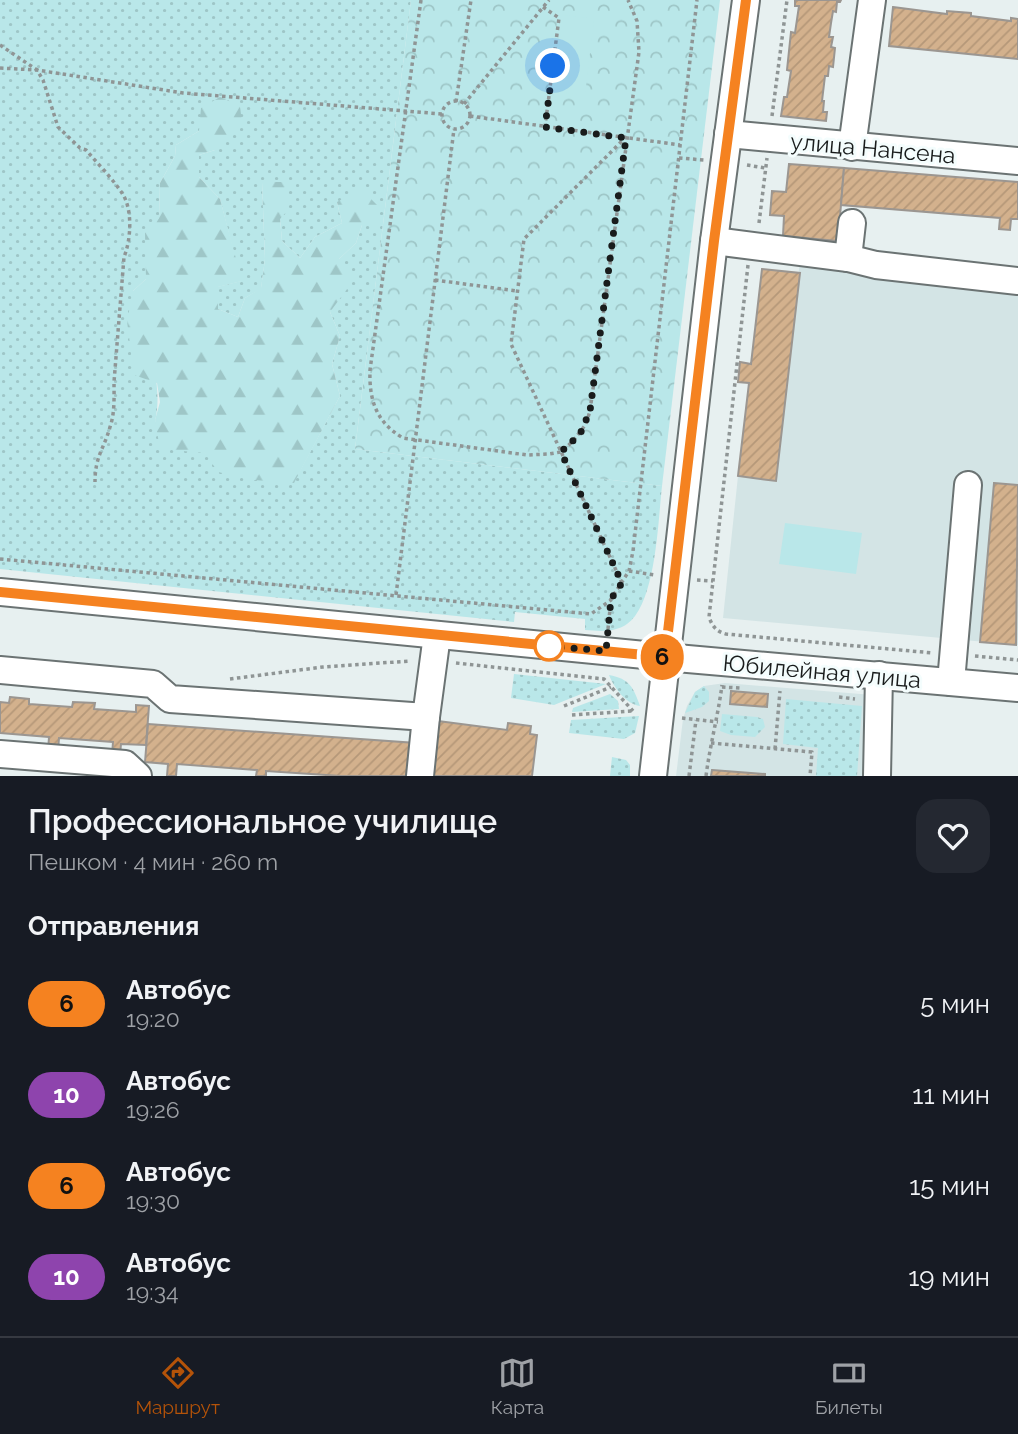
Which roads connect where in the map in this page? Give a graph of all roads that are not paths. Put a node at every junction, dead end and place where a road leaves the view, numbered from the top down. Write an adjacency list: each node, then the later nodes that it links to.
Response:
1 (746, 0): 3 (street)
2 (872, 0): 4 (street)
3 (728, 134): 4 (street, улица Нансена); 7 (street)
4 (852, 147): 5 (street, улица Нансена)
5 (1018, 161)
6 (852, 223): 8 (street)
7 (714, 241): 8 (street); 13 (street)
8 (848, 258): 9 (street)
9 (1018, 281)
10 (968, 485): 16 (street)
11 (0, 592): 12 (street, Юбилейная улица)
12 (435, 648): 13 (street, Юбилейная улица); 18 (street)
13 (665, 657): 15 (street, Юбилейная улица); 22 (street)
14 (0, 670): 18 (street)
15 (879, 675): 16 (street, Юбилейная улица); 23 (street)
16 (950, 682): 17 (street, Юбилейная улица)
17 (1018, 688)
18 (426, 717): 21 (street)
19 (0, 754): 20 (street)
20 (138, 776)
21 (420, 776)
22 (653, 776)
23 (877, 776)

